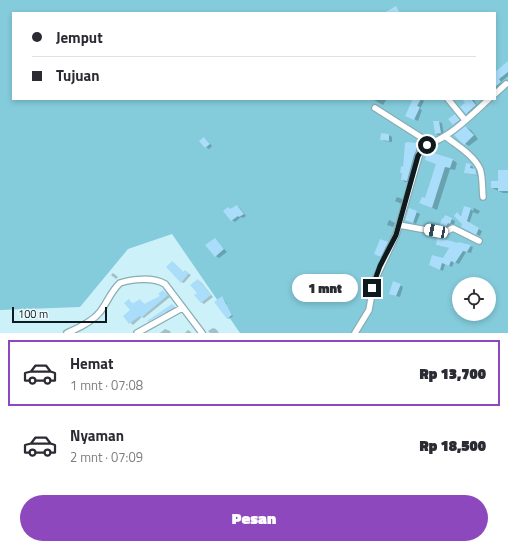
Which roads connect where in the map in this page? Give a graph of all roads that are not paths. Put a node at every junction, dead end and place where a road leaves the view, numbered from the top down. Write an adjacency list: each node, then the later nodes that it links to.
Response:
1 (506, 84): 2 (street)
2 (496, 93)
3 (449, 100): 6 (street)
4 (488, 100): 6 (street)
5 (375, 108): 8 (street)
6 (465, 120): 7 (street)
7 (445, 136): 8 (street); 9 (street)
8 (430, 143): 10 (street)
9 (483, 197)
10 (399, 225): 11 (street); 16 (street)
11 (479, 241)
12 (182, 308): 13 (street); 14 (street); 15 (street)
13 (68, 333)
14 (137, 333)
15 (202, 333)
16 (355, 333)

